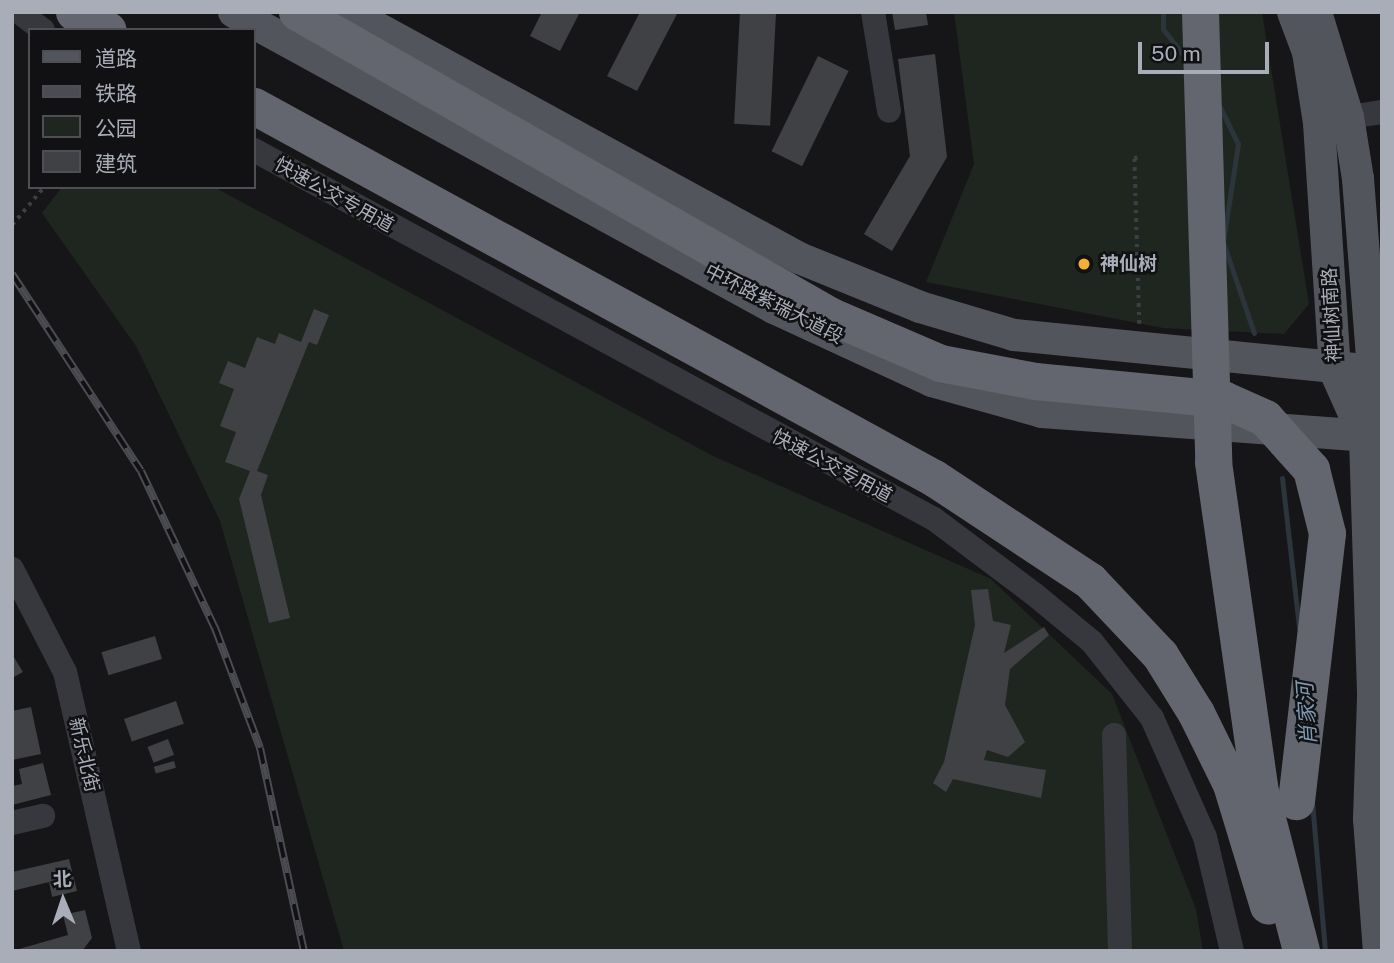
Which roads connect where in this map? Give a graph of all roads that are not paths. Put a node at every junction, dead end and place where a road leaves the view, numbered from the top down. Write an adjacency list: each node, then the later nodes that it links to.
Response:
1 (19, 12): 10 (street)
2 (74, 12): 11 (highway)
3 (234, 12): 19 (main road, 中环路紫瑞大道段)
4 (297, 12): 31 (highway, bridge)
5 (348, 12): 17 (main road)
6 (1200, 12): 23 (highway, bridge)
7 (1293, 12): 15 (main road, 神仙树南路)
8 (1316, 12): 15 (main road)
9 (871, 14): 13 (street)
10 (40, 28)
11 (104, 28)
12 (256, 107): 26 (highway, bridge)
13 (889, 111)
14 (1382, 112): 15 (street)
15 (1334, 120): 17 (main road, 神仙树南路); 18 (main road)
16 (256, 151): 29 (street, 快速公交专用道, bridge)
17 (1335, 371): 18 (main road); 19 (main road, 神仙树南路)
18 (1378, 371): 19 (main road)
19 (1373, 438): 21 (main road, 神仙树南路)
20 (12, 569): 27 (street, 新乐北街)
21 (1377, 698): 32 (main road, 神仙树南路)
22 (1114, 735): 28 (street)
23 (1259, 787): 26 (highway, bridge); 31 (highway)
24 (43, 816): 25 (street)
25 (12, 823)
26 (1268, 906): 30 (highway)
27 (129, 951)
28 (1120, 951)
29 (1231, 951)
30 (1277, 951)
31 (1301, 951)
32 (1379, 951)

